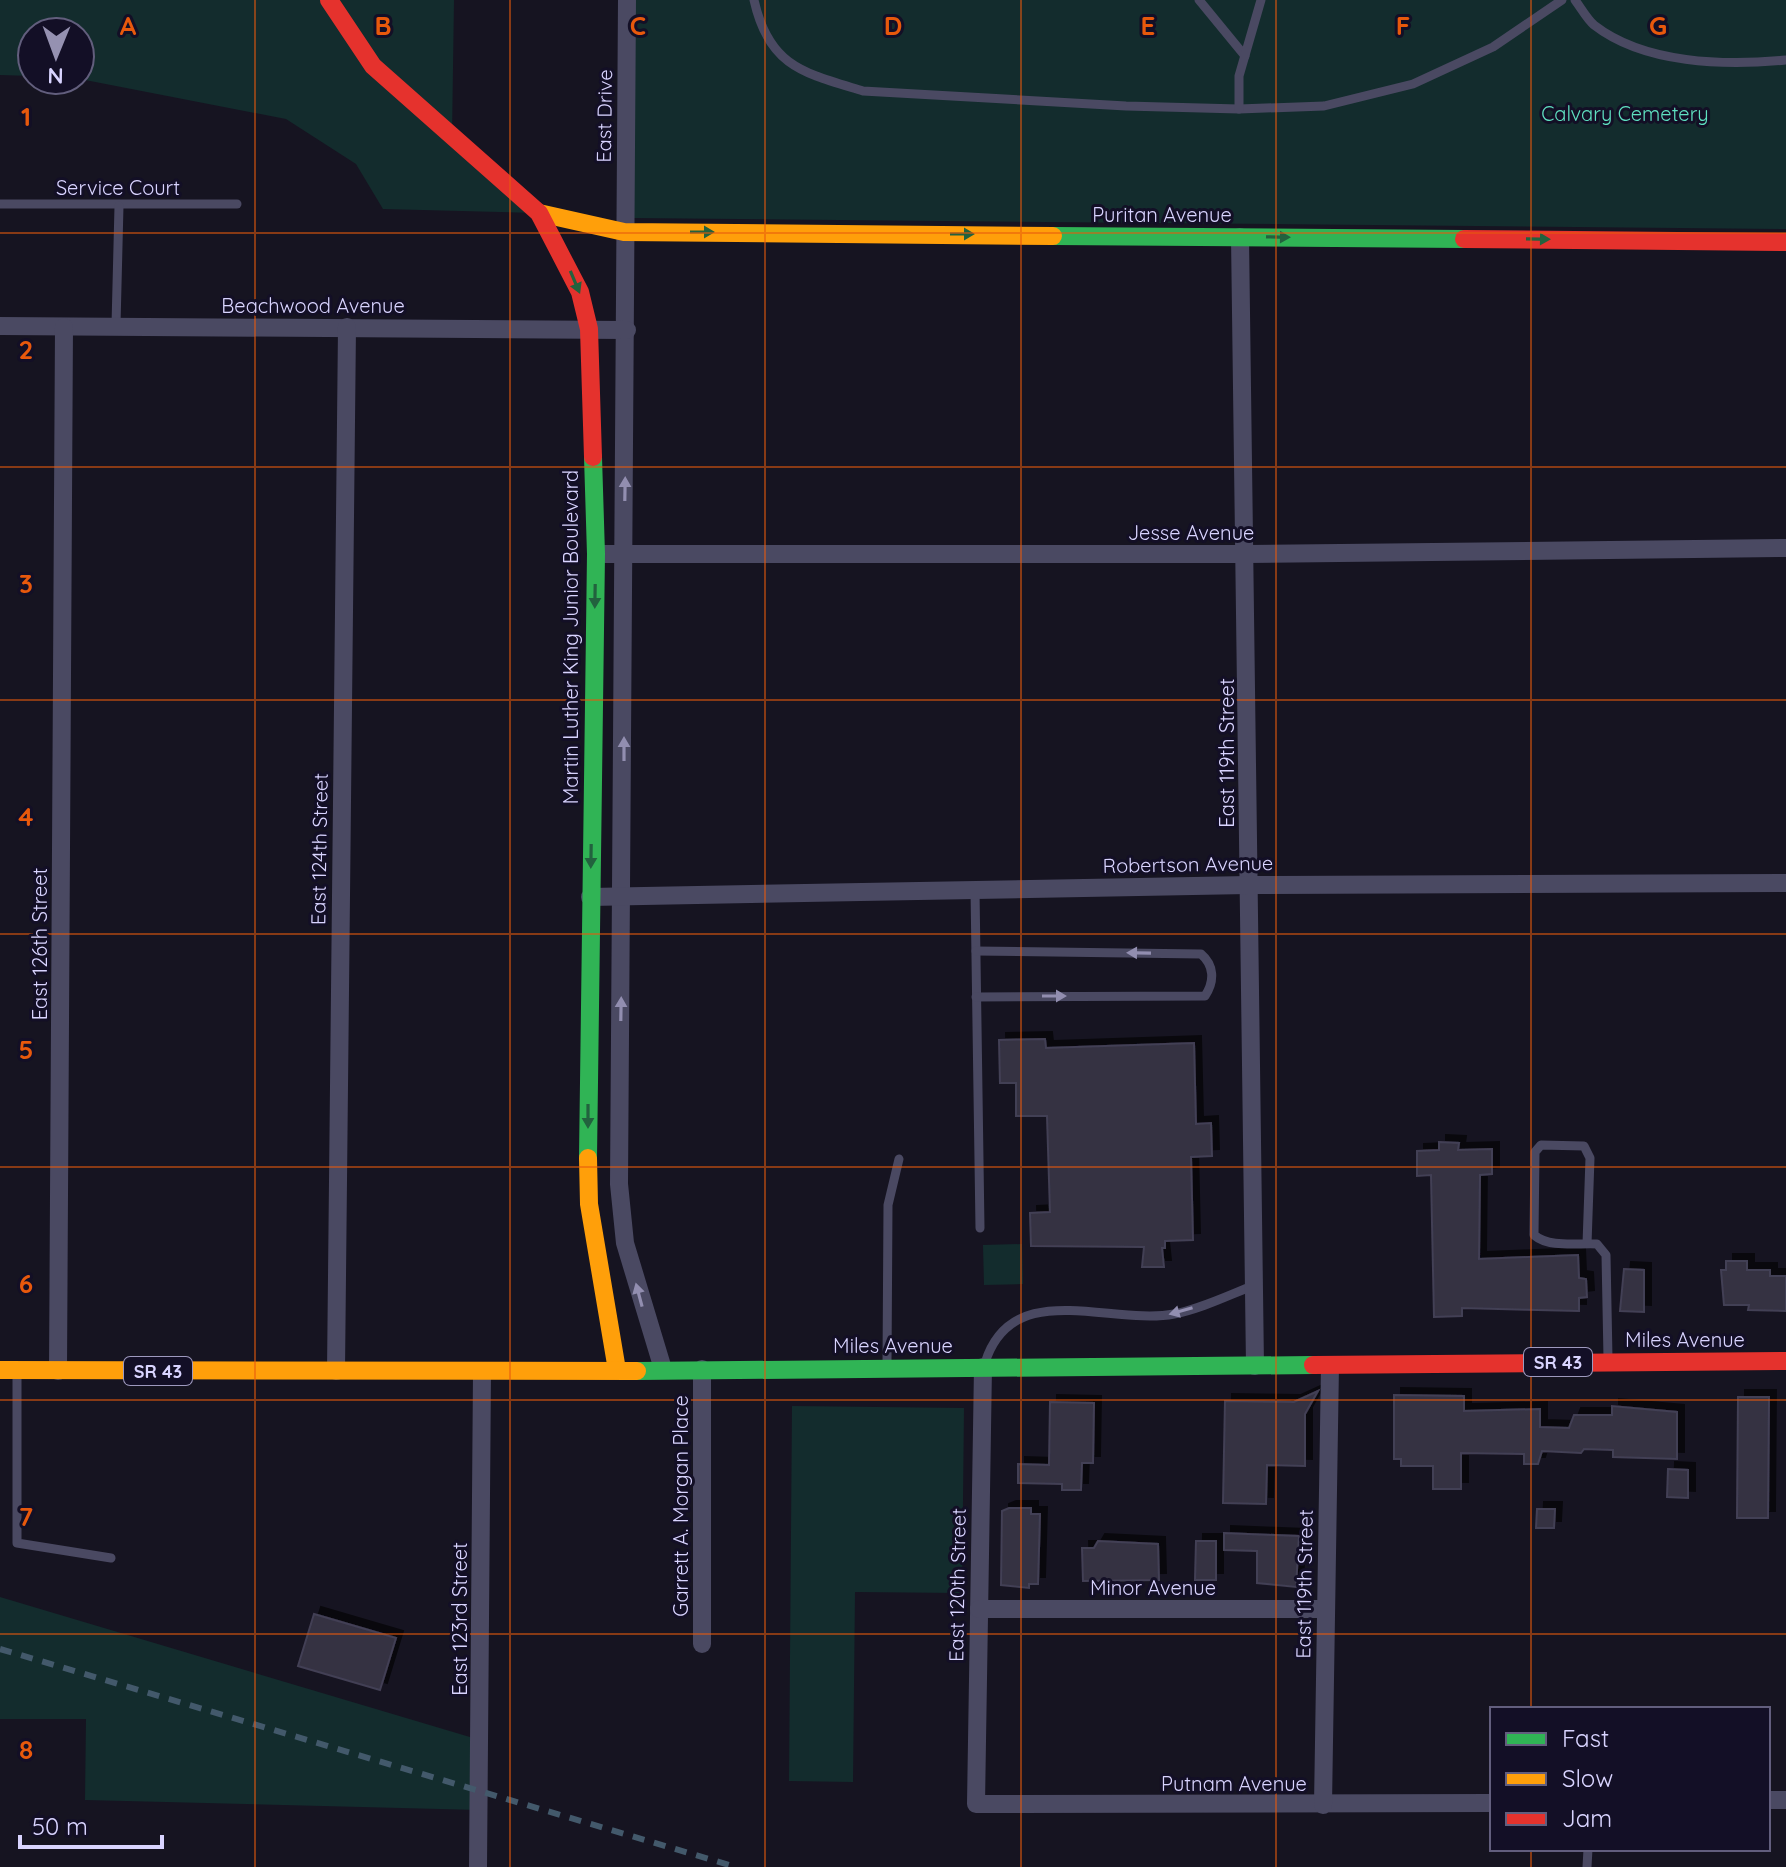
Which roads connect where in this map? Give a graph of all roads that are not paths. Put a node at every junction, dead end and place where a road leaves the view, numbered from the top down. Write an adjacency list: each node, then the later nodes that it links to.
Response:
1 (329, 0): 14 (street, Martin Luther King Junior Boulevard)
2 (627, 0): 15 (street, East Drive)
3 (754, 0): 10 (lane)
4 (1199, 0): 8 (lane)
5 (1261, 0): 8 (lane)
6 (1562, 0): 10 (lane)
7 (1575, 0): 9 (lane)
8 (1245, 56): 10 (lane)
9 (1786, 60)
10 (1239, 109)
11 (0, 204): 13 (lane, Service Court)
12 (237, 204): 13 (lane, Service Court)
13 (119, 206): 18 (lane)
14 (539, 213): 15 (street, Puritan Avenue); 22 (street, Martin Luther King Junior Boulevard, one-way to 22)
15 (624, 232): 16 (street, Puritan Avenue, one-way to 16); 23 (street)
16 (1240, 237): 17 (street, Puritan Avenue, one-way to 17); 27 (street, East 119th Street)
17 (1786, 242)
18 (116, 325): 20 (street, Beachwood Avenue); 21 (street, Beachwood Avenue)
19 (0, 326): 20 (street, Beachwood Avenue)
20 (64, 327): 49 (street, East 126th Street)
21 (347, 327): 22 (street, Beachwood Avenue); 50 (street, East 124th Street)
22 (589, 329): 23 (street, Beachwood Avenue); 25 (street, Martin Luther King Junior Boulevard)
23 (627, 330): 26 (street, one-way to 23)
24 (1786, 548): 27 (street, Jesse Avenue)
25 (596, 554): 26 (street, Jesse Avenue); 31 (street, Martin Luther King Junior Boulevard, one-way to 31)
26 (624, 554): 27 (street, Jesse Avenue); 32 (street, one-way to 26)
27 (1247, 554): 29 (street, East 119th Street)
28 (1786, 883): 29 (street, Robertson Avenue)
29 (1248, 885): 30 (street, Robertson Avenue); 38 (street, East 119th Street)
30 (975, 890): 32 (street, Robertson Avenue); 33 (lane)
31 (590, 897): 32 (street, Robertson Avenue); 48 (street, Martin Luther King Junior Boulevard, one-way to 48)
32 (623, 897): 45 (street, one-way to 32)
33 (976, 951): 34 (lane); 34 (lane, one-way to 33)
34 (976, 997): 36 (lane)
35 (899, 1159): 43 (lane)
36 (980, 1228)
37 (1587, 1244): 37 (lane); 39 (lane)
38 (1255, 1285): 42 (street, East 119th Street); 44 (lane, one-way to 44)
39 (1608, 1361): 40 (street, Miles Avenue / SR 43); 41 (street, Miles Avenue / SR 43)
40 (1786, 1361)
41 (1330, 1365): 42 (street, Miles Avenue / SR 43); 54 (street, East 119th Street)
42 (1255, 1366): 44 (street, Miles Avenue / SR 43)
43 (887, 1367): 44 (street, Miles Avenue / SR 43); 46 (street, Miles Avenue / SR 43)
44 (983, 1367): 53 (street, East 120th Street)
45 (663, 1369): 46 (street, Miles Avenue / SR 43); 48 (street, Miles Avenue / SR 43)
46 (702, 1369): 55 (street, Garrett A. Morgan Place)
47 (8, 1370): 49 (street, Miles Avenue / SR 43); 52 (lane)
48 (617, 1370): 51 (street, Miles Avenue / SR 43)
49 (58, 1371): 50 (street, Miles Avenue / SR 43)
50 (336, 1371): 51 (street, Miles Avenue / SR 43)
51 (482, 1372): 59 (street, East 123rd Street)
52 (111, 1558)
53 (979, 1609): 54 (street, Minor Avenue); 57 (street, East 120th Street)
54 (1326, 1609): 58 (street, East 119th Street)
55 (702, 1644)
56 (1490, 1803): 58 (street, Putnam Avenue)
57 (976, 1804): 58 (street, Putnam Avenue)
58 (1323, 1805)
59 (478, 1867)

